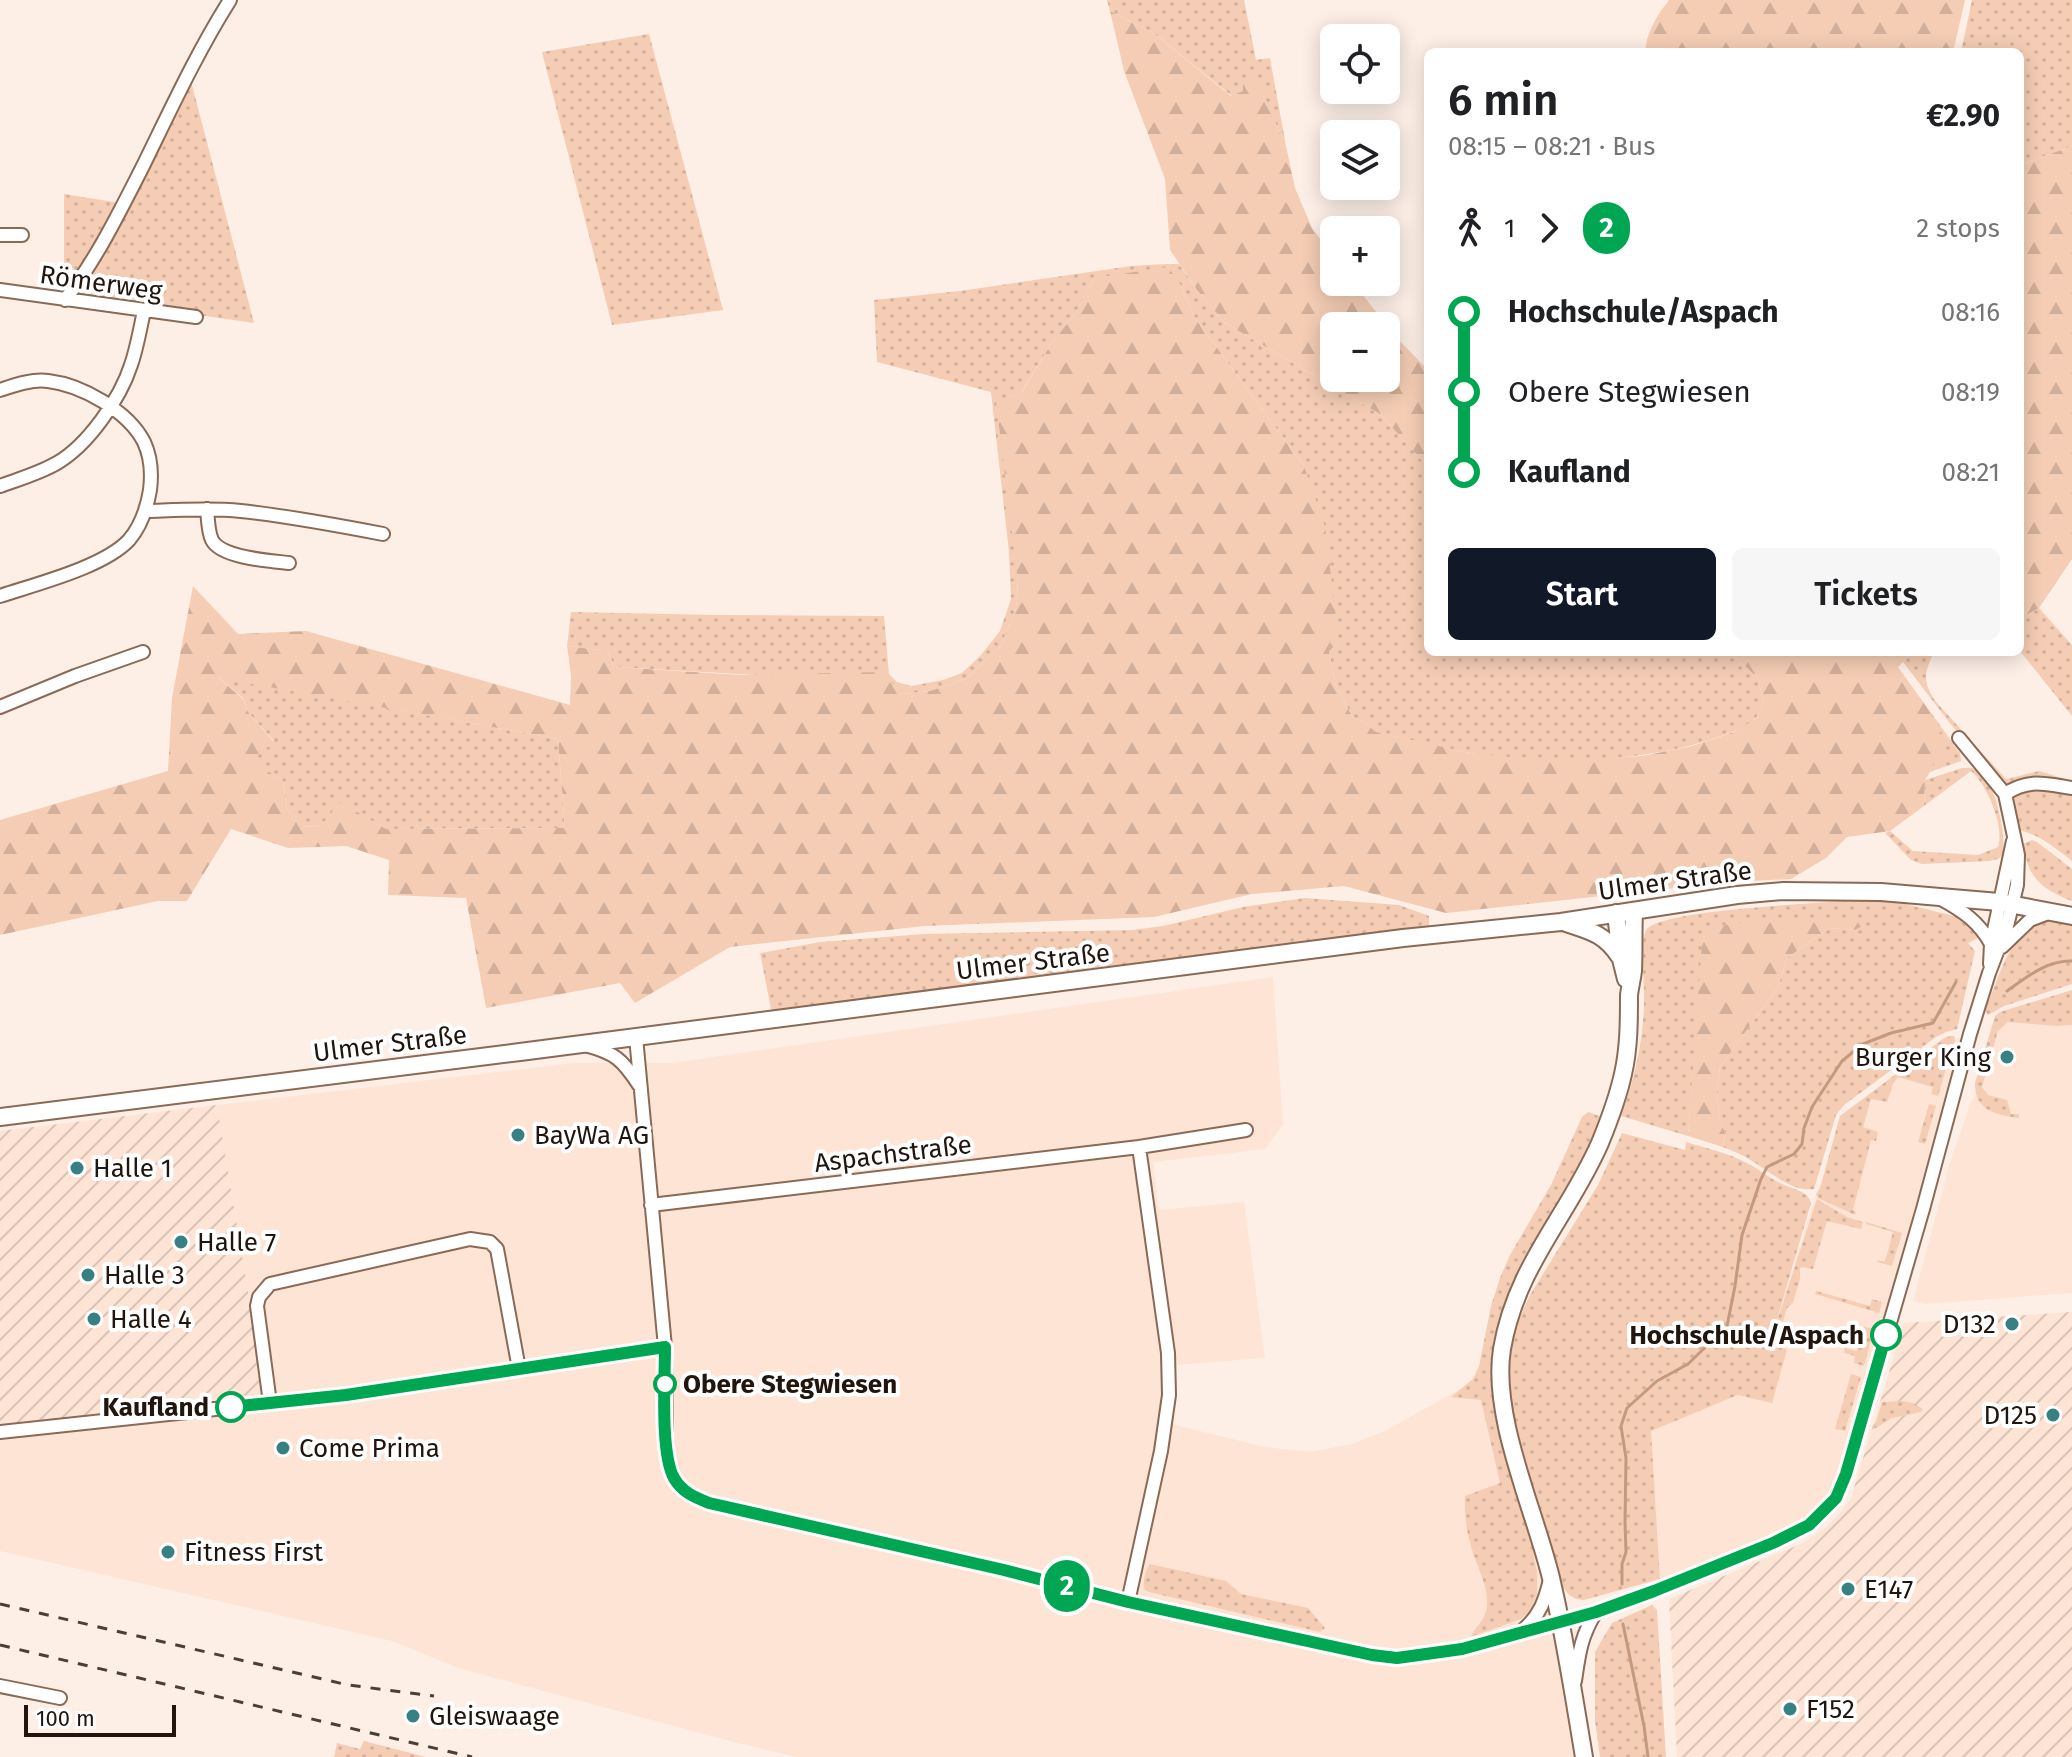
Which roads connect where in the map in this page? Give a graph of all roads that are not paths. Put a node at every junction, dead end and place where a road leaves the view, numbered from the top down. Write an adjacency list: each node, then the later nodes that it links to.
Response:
1 (230, 0): 5 (street)
2 (0, 235): 3 (street, Römerweg)
3 (22, 235)
4 (0, 290): 5 (street, Römerweg)
5 (65, 300): 6 (street, Römerweg)
6 (144, 311): 7 (street, Römerweg); 9 (street)
7 (196, 317)
8 (0, 390): 9 (street)
9 (110, 406): 10 (street); 12 (street)
10 (0, 486)
11 (207, 509): 12 (street); 13 (street); 14 (street)
12 (147, 511): 15 (street)
13 (383, 534)
14 (289, 563)
15 (0, 596)
16 (143, 652): 17 (street)
17 (0, 707)
18 (1959, 738): 20 (street)
19 (2072, 788): 20 (street)
20 (2005, 794): 22 (street)
21 (1938, 897): 22 (main road, Ulmer Straße); 23 (main road, Ulmer Straße); 28 (street)
22 (2006, 903): 24 (main road, Ulmer Straße); 28 (street)
23 (1634, 911): 25 (main road, Ulmer Straße); 30 (main road)
24 (2051, 912): 26 (main road, Ulmer Straße); 28 (street)
25 (1616, 913): 27 (main road, Ulmer Straße); 29 (main road)
26 (2072, 916)
27 (1561, 922): 29 (main road); 31 (main road, Ulmer Straße)
28 (1995, 946): 44 (street)
29 (1621, 959): 30 (main road)
30 (1629, 993): 42 (main road)
31 (636, 1037): 32 (main road, Ulmer Straße); 33 (street)
32 (582, 1044): 33 (street); 34 (main road, Ulmer Straße)
33 (642, 1089): 37 (street)
34 (5, 1116)
35 (1246, 1130): 36 (street, Aspachstraße)
36 (1139, 1147): 37 (street, Aspachstraße); 43 (street)
37 (651, 1205): 38 (street)
38 (665, 1347): 39 (street); 43 (street)
39 (519, 1369): 40 (street); 40 (street)
40 (270, 1403): 41 (street)
41 (0, 1432)
42 (1551, 1577): 45 (main road); 46 (street)
43 (1128, 1602): 46 (street)
44 (1596, 1612): 45 (street); 48 (street)
45 (1560, 1622): 46 (street); 48 (main road)
46 (1520, 1633)
47 (0, 1686): 49 (street)
48 (1573, 1696): 50 (main road)
49 (60, 1698)
50 (1584, 1757)

